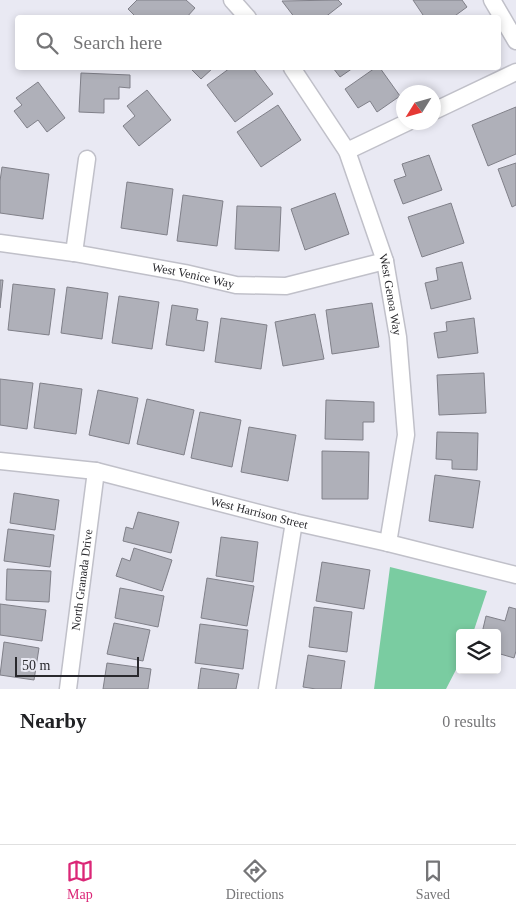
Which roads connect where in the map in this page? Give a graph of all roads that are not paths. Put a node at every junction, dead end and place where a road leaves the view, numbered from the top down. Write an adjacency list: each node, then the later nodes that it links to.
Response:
1 (232, 0): 3 (street)
2 (492, 0): 4 (street)
3 (245, 15)
4 (501, 15)
5 (501, 15): 6 (street)
6 (516, 41)
7 (293, 70): 11 (street, West Genoa Way)
8 (516, 72): 9 (street)
9 (441, 108)
10 (396, 128): 11 (street)
11 (347, 151): 15 (street, West Genoa Way)
12 (87, 159): 14 (street)
13 (0, 243): 14 (street, West Venice Way)
14 (74, 253): 15 (street, West Venice Way)
15 (385, 261): 19 (street, West Genoa Way)
16 (0, 461): 17 (street, West Harrison Street)
17 (96, 471): 18 (street, West Harrison Street); 21 (street, North Granada Drive)
18 (294, 522): 19 (street, West Harrison Street); 22 (street)
19 (388, 542): 20 (street, West Harrison Street)
20 (516, 575)
21 (68, 689)
22 (267, 689)

